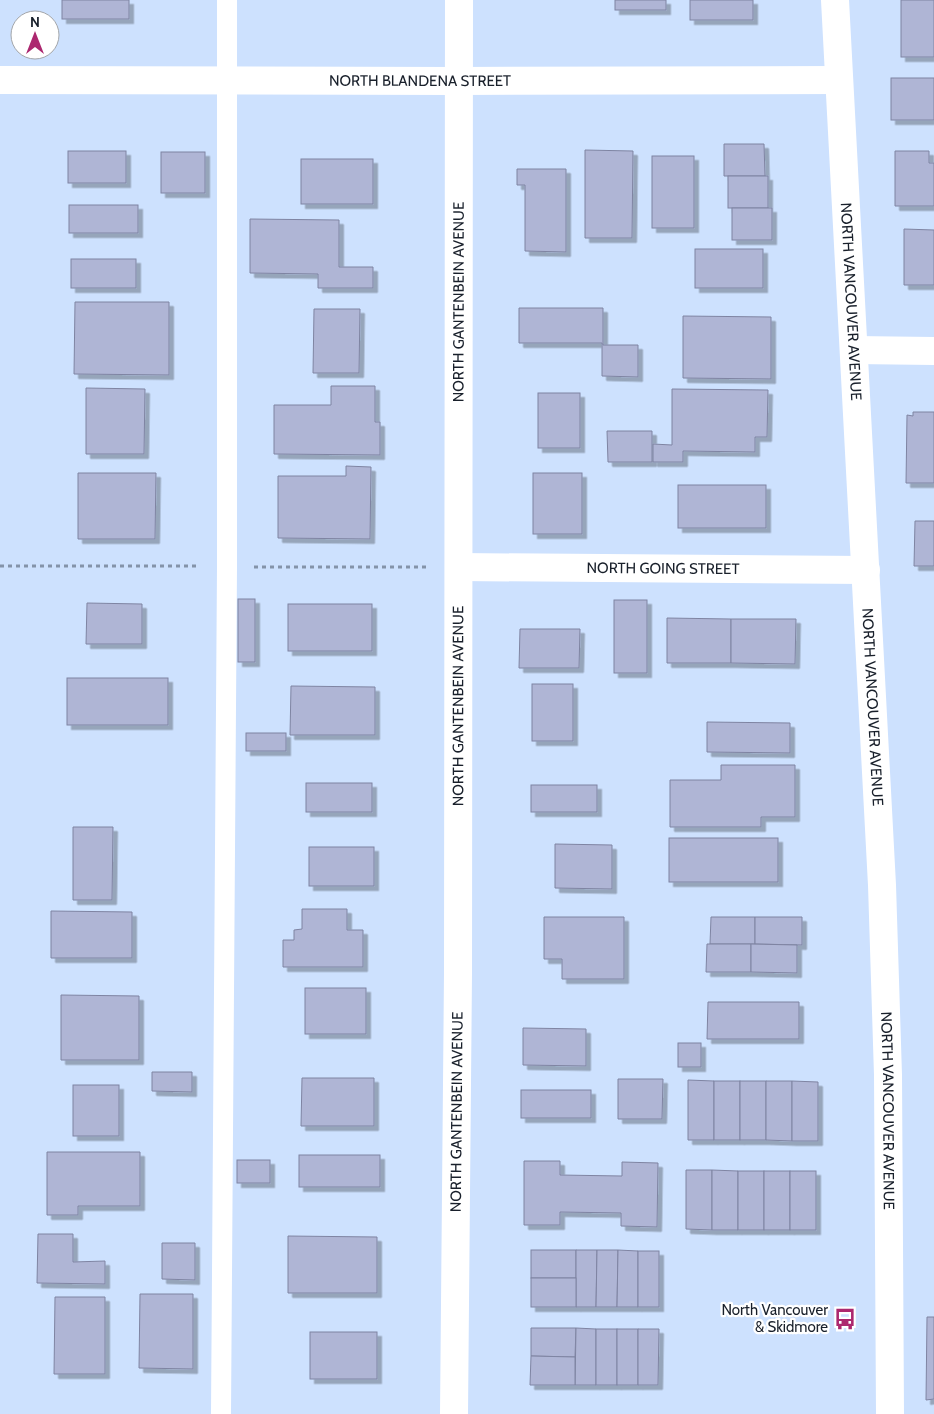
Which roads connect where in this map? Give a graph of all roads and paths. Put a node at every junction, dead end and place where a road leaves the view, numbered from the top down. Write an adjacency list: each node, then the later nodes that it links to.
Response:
1 (228, 0): 5 (lane)
2 (459, 0): 7 (street, NORTH GANTENBEIN AVENUE)
3 (835, 0): 6 (street, NORTH VANCOUVER AVENUE)
4 (0, 80): 5 (street, NORTH BLANDENA STREET)
5 (227, 80): 7 (street, NORTH BLANDENA STREET); 12 (lane)
6 (839, 80): 7 (street, NORTH BLANDENA STREET); 8 (street, NORTH VANCOUVER AVENUE)
7 (459, 82): 10 (street, NORTH GANTENBEIN AVENUE)
8 (854, 350): 9 (street); 11 (street, NORTH VANCOUVER AVENUE)
9 (934, 351)
10 (459, 567): 11 (street, NORTH GOING STREET); 13 (street, NORTH GANTENBEIN AVENUE)
11 (866, 570): 14 (street, NORTH VANCOUVER AVENUE)
12 (221, 1414)
13 (454, 1414)
14 (890, 1414)

